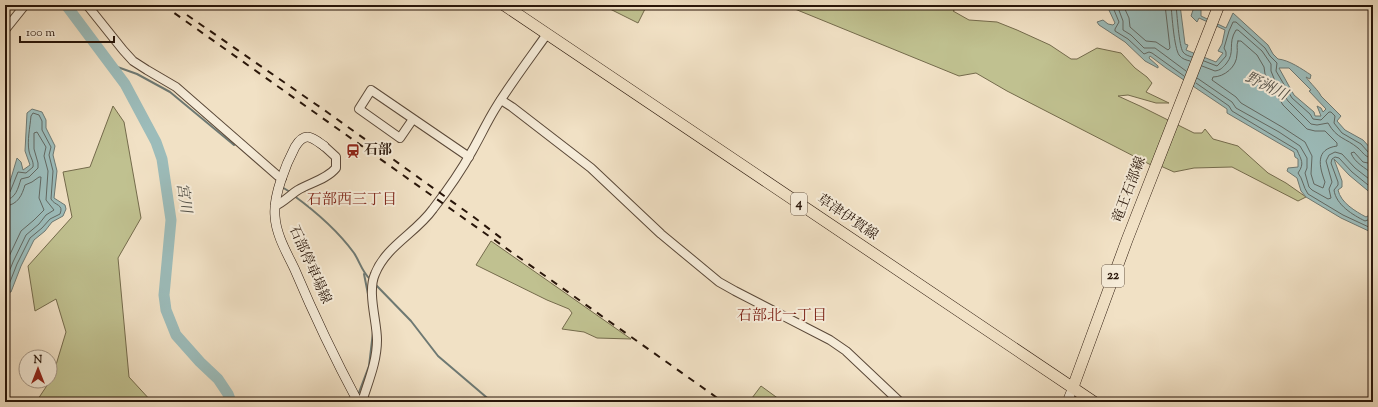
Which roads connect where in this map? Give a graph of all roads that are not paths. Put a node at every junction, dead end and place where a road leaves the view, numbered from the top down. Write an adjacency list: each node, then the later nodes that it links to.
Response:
1 (25, 5): 5 (street)
2 (87, 5): 11 (street)
3 (504, 5): 6 (main road, 草津伊賀線 / 4)
4 (1219, 5): 13 (main road, 竜王石部線 / 22)
5 (5, 30)
6 (547, 34): 7 (street); 13 (main road, 草津伊賀線 / 4)
7 (501, 100): 10 (street); 16 (street)
8 (412, 119): 8 (street); 10 (street)
9 (324, 146): 11 (main road, 石部停車場線); 12 (street)
10 (468, 157): 15 (street)
11 (281, 183): 12 (main road, 石部停車場線)
12 (275, 206): 14 (main road, 石部停車場線)
13 (1073, 387): 17 (main road); 18 (main road, 草津伊賀線 / 4)
14 (358, 402)
15 (362, 402)
16 (900, 402)
17 (1067, 402)
18 (1094, 402)

